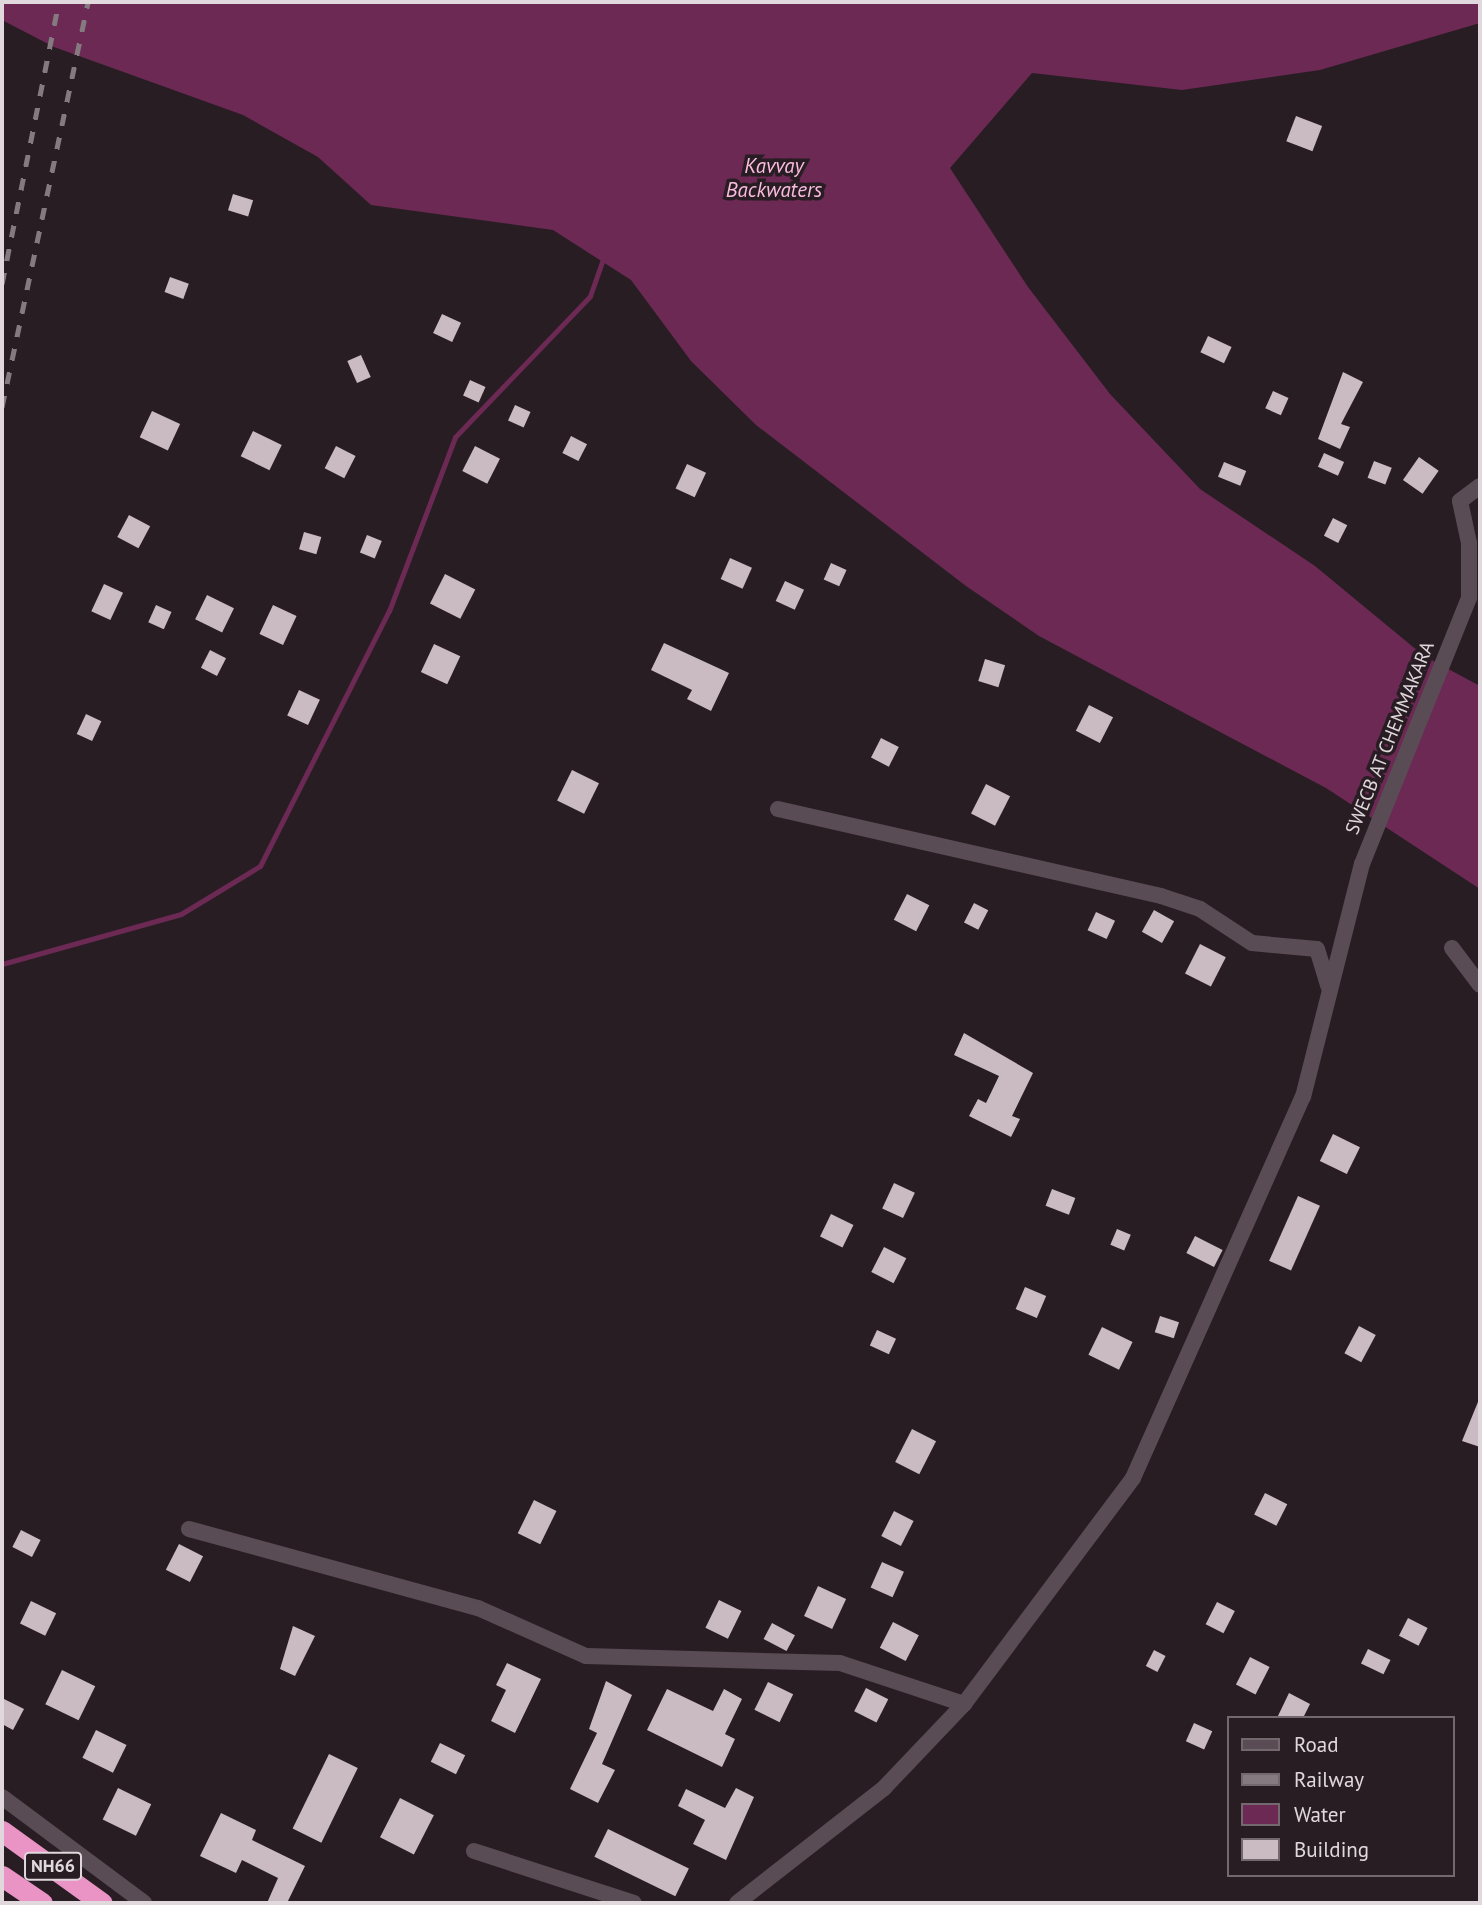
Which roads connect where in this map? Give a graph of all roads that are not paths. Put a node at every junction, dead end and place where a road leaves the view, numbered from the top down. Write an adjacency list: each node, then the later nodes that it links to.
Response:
1 (1480, 486): 5 (street, SWECB AT CHEMMAKARA)
2 (778, 809): 5 (street)
3 (1452, 948): 4 (street)
4 (1480, 985)
5 (1328, 986): 7 (street, SWECB AT CHEMMAKARA)
6 (189, 1529): 7 (street)
7 (964, 1704): 16 (street, SWECB AT CHEMMAKARA)
8 (2, 1797): 14 (street)
9 (2, 1831): 13 (highway, NH66)
10 (474, 1851): 15 (street)
11 (2, 1876): 12 (highway, NH66)
12 (42, 1903)
13 (102, 1903)
14 (144, 1903)
15 (634, 1903)
16 (737, 1903)

